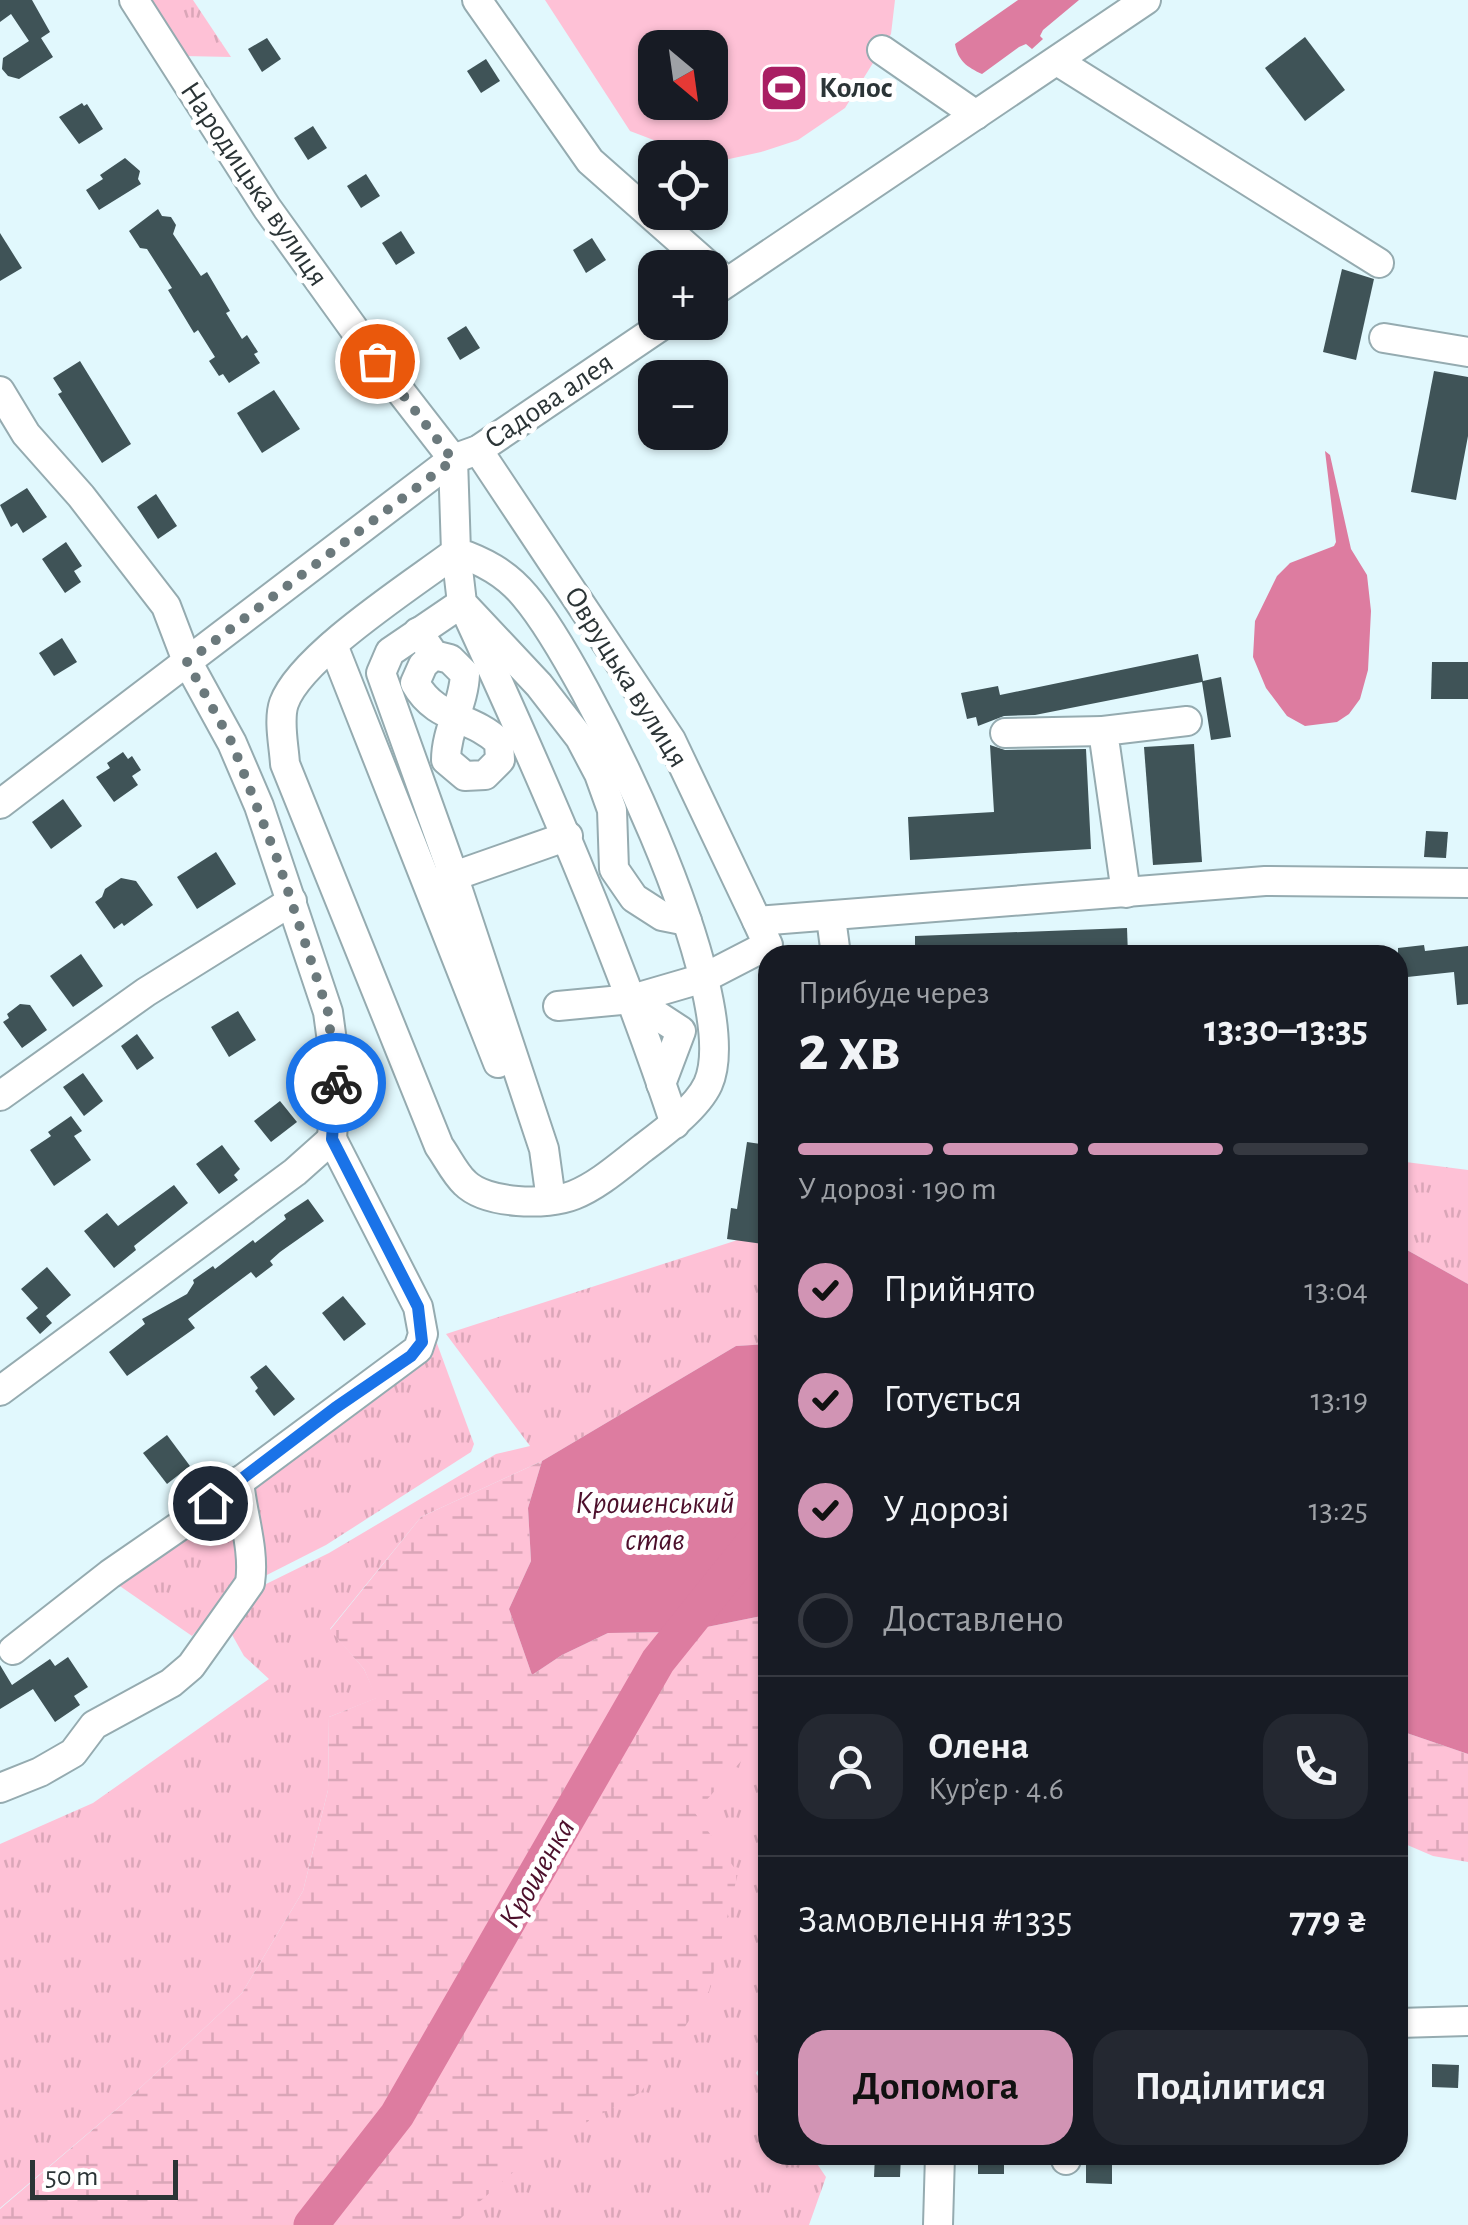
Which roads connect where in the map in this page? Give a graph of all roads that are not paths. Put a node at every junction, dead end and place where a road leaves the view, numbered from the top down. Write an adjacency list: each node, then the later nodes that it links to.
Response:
1 (134, 0): 14 (street, Народицька вулиця)
2 (477, 0): 7 (street)
3 (1146, 0): 5 (street)
4 (882, 50): 6 (street)
5 (1056, 60): 6 (street); 8 (street)
6 (976, 115): 9 (street)
7 (680, 250)
8 (1379, 263)
9 (728, 282)
10 (1384, 338): 12 (street)
11 (640, 340): 14 (street, Садова алея)
12 (1468, 352)
13 (0, 390): 19 (street)
14 (466, 455): 15 (street); 19 (street, Садова алея); 31 (street, Овруцька вулиця)
15 (456, 552): 16 (street); 18 (street); 30 (street)
16 (462, 603): 17 (street); 24 (street); 30 (street)
17 (426, 644): 17 (street); 25 (street)
18 (333, 645): 25 (street); 42 (street)
19 (187, 662): 23 (street, Садова алея); 28 (street)
20 (1187, 721): 21 (street)
21 (1103, 731): 22 (street); 27 (street)
22 (1005, 733)
23 (0, 804)
24 (568, 836): 25 (street); 36 (street)
25 (441, 881): 42 (street)
26 (1468, 883): 27 (street)
27 (1126, 893): 29 (street)
28 (292, 901): 39 (street); 41 (street)
29 (831, 918): 31 (street); 33 (street)
30 (687, 921): 35 (street)
31 (757, 921): 32 (street)
32 (768, 945)
33 (835, 945)
34 (758, 950): 35 (street)
35 (704, 978): 36 (street); 40 (street)
36 (632, 999): 37 (street); 38 (street); 38 (street)
37 (558, 1006)
38 (661, 1084): 40 (street)
39 (0, 1096)
40 (675, 1124): 42 (street)
41 (332, 1139): 43 (street); 44 (street)
42 (552, 1200)
43 (0, 1391)
44 (239, 1481): 45 (street); 46 (street)
45 (14, 1650)
46 (0, 1788)
47 (1468, 2022): 48 (street)
48 (1408, 2023)
49 (940, 2165): 50 (street)
50 (938, 2225)

